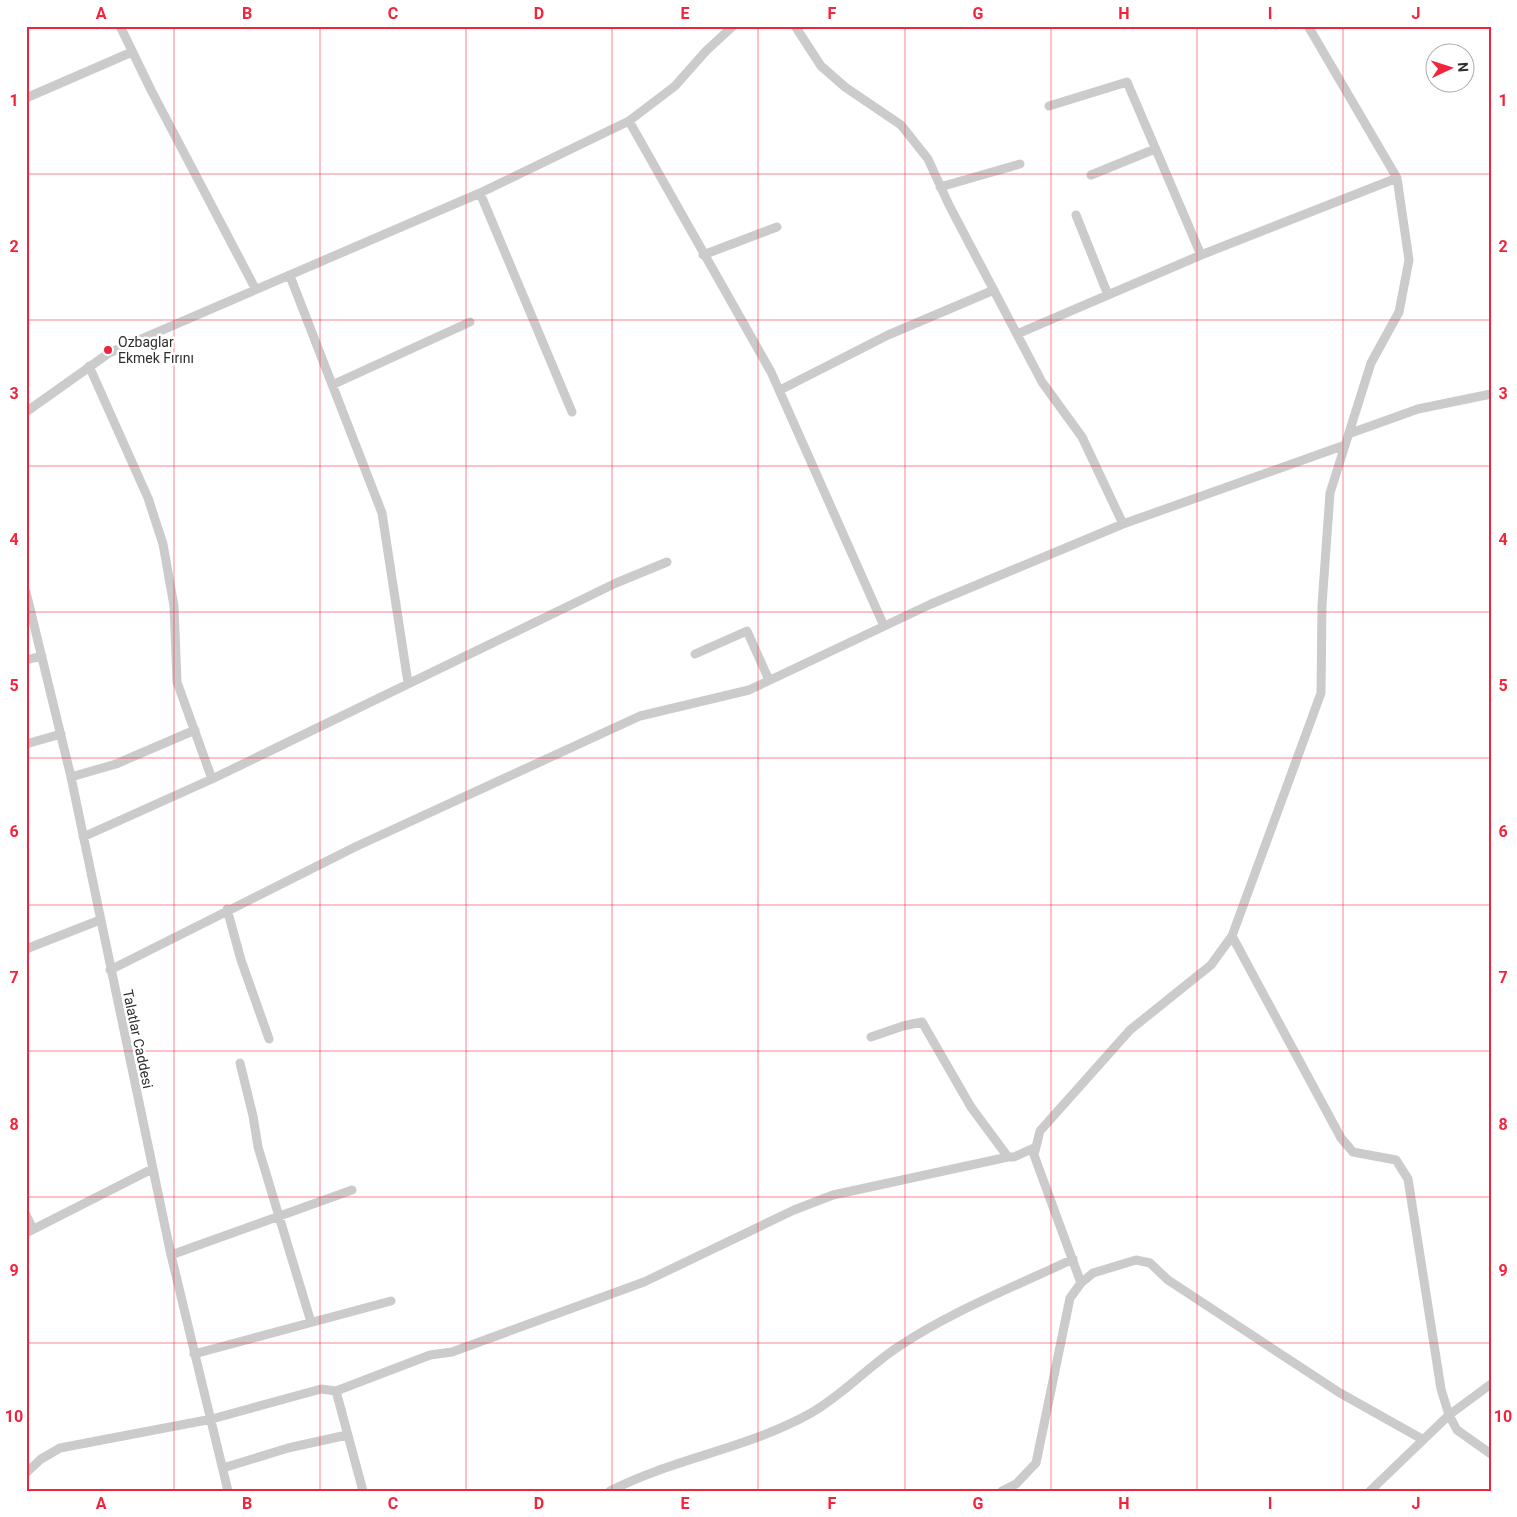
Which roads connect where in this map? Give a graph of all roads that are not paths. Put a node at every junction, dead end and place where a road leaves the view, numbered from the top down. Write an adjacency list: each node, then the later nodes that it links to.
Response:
1 (120, 26): 5 (street)
2 (734, 26): 8 (street)
3 (795, 26): 13 (street)
4 (1308, 26): 12 (street)
5 (132, 52): 6 (street); 20 (street)
6 (26, 98)
7 (1049, 106): 9 (street)
8 (629, 121): 14 (street); 17 (street)
9 (1156, 149): 11 (street); 18 (street)
10 (1020, 164): 13 (street)
11 (1091, 175)
12 (1397, 178): 18 (street); 31 (street)
13 (940, 187): 21 (street)
14 (480, 193): 19 (street); 30 (street)
15 (1076, 215): 22 (street)
16 (777, 228): 17 (street)
17 (703, 254): 27 (street)
18 (1201, 255): 22 (street)
19 (290, 276): 20 (street); 26 (street)
20 (255, 288): 25 (street)
21 (994, 290): 24 (street); 27 (street)
22 (1108, 295): 24 (street)
23 (470, 322): 26 (street)
24 (1017, 334): 33 (street)
25 (89, 366): 29 (street); 42 (street)
26 (332, 385): 41 (street)
27 (780, 390): 36 (street)
28 (1491, 394): 31 (street)
29 (26, 412)
30 (572, 412)
31 (1351, 433): 32 (street)
32 (1345, 446): 33 (street); 50 (street)
33 (1123, 524): 36 (street)
34 (667, 562): 41 (street)
35 (26, 592): 38 (street, Talatlar Caddesi)
36 (884, 626): 40 (street)
37 (695, 654): 40 (street)
38 (42, 656): 39 (street); 43 (street, Talatlar Caddesi)
39 (26, 660)
40 (769, 680): 48 (street)
41 (408, 683): 46 (street)
42 (196, 730): 45 (street); 46 (street)
43 (61, 734): 44 (street); 45 (street, Talatlar Caddesi)
44 (26, 744)
45 (70, 777): 47 (street, Talatlar Caddesi)
46 (212, 779): 47 (street)
47 (83, 837): 49 (street, Talatlar Caddesi)
48 (227, 909): 52 (street); 54 (street)
49 (100, 920): 51 (street); 52 (street, Talatlar Caddesi)
50 (1232, 936): 56 (street); 71 (street)
51 (26, 949)
52 (110, 970): 58 (street, Talatlar Caddesi)
53 (871, 1037): 57 (street)
54 (269, 1039)
55 (240, 1063): 61 (street)
56 (1036, 1147): 57 (street); 64 (street)
57 (1008, 1157): 70 (street)
58 (152, 1169): 62 (street); 63 (street, Talatlar Caddesi)
59 (352, 1190): 61 (street)
60 (26, 1215): 62 (street)
61 (278, 1217): 63 (street); 67 (street)
62 (30, 1232)
63 (171, 1255): 68 (street, Talatlar Caddesi)
64 (1073, 1259): 65 (street); 80 (street)
65 (1081, 1283): 74 (street); 81 (street)
66 (391, 1301): 67 (street)
67 (311, 1322): 68 (street)
68 (194, 1354): 72 (street, Talatlar Caddesi)
69 (1491, 1384): 71 (street)
70 (336, 1391): 72 (street); 73 (street)
71 (1449, 1415): 74 (street); 75 (street)
72 (212, 1419): 76 (street, Talatlar Caddesi); 77 (street)
73 (347, 1435): 76 (street); 79 (street)
74 (1422, 1439): 82 (street)
75 (1491, 1454)
76 (223, 1468): 78 (street, Talatlar Caddesi)
77 (26, 1473)
78 (228, 1491)
79 (363, 1491)
80 (610, 1491)
81 (1002, 1491)
82 (1370, 1491)

